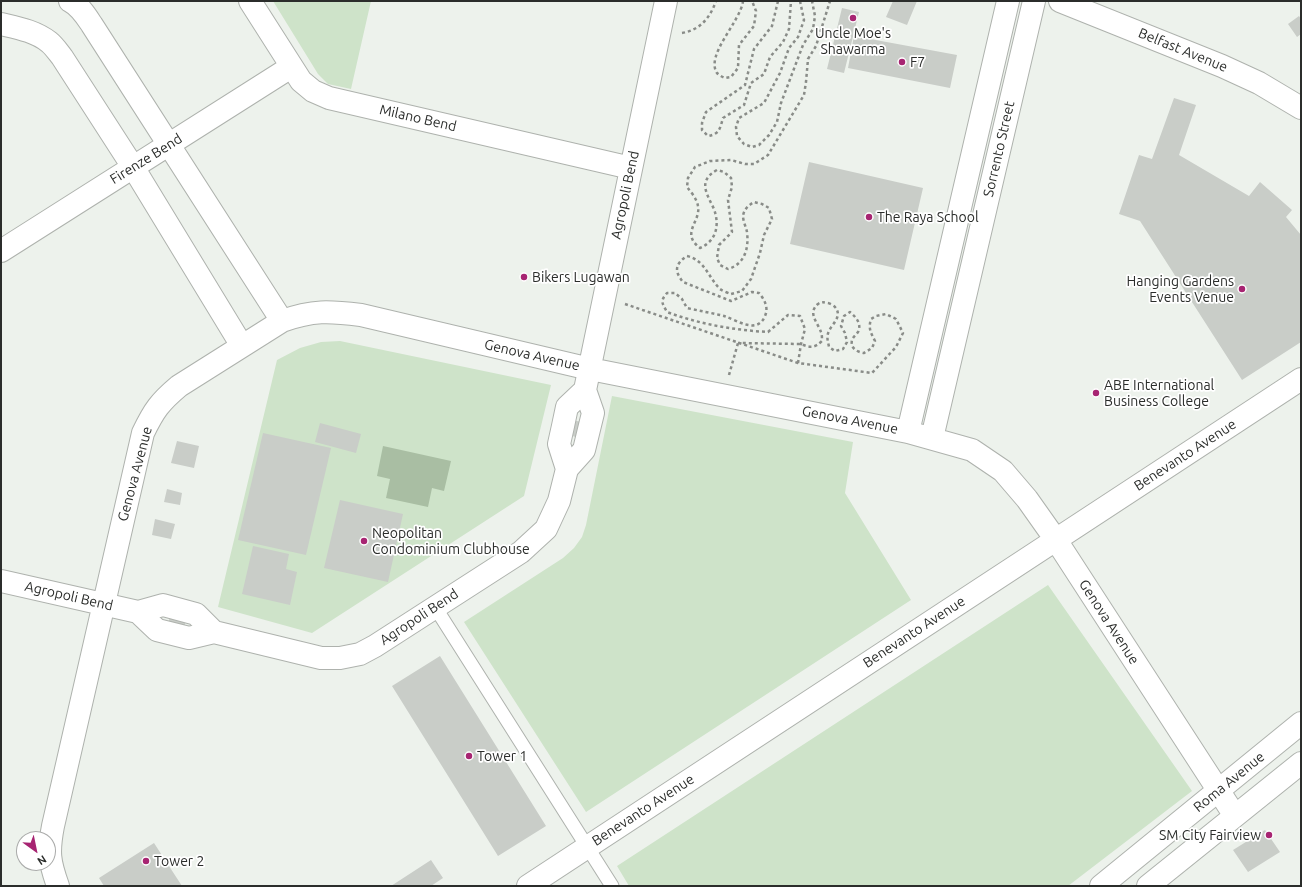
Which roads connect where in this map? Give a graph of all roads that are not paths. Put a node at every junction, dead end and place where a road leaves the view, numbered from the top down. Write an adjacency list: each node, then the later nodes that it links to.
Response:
1 (70, 1): 10 (street)
2 (250, 1): 8 (street, Milano Bend)
3 (666, 1): 12 (street, Agropoli Bend)
4 (1008, 1): 18 (street, Sorrento Street)
5 (1034, 1): 19 (street, Sorrento Street)
6 (1060, 1): 9 (street, Belfast Avenue)
7 (1, 24): 11 (street)
8 (291, 67): 10 (street, Firenze Bend); 12 (street, Milano Bend)
9 (1301, 108)
10 (169, 144): 11 (street, Firenze Bend); 14 (street)
11 (133, 167): 13 (street, Firenze Bend); 15 (street)
12 (631, 168): 16 (street, Agropoli Bend)
13 (1, 251)
14 (282, 321): 15 (street, Genova Avenue); 16 (street, Genova Avenue)
15 (242, 346): 22 (street, Genova Avenue)
16 (590, 369): 18 (street, Genova Avenue); 23 (street, Agropoli Bend)
17 (1301, 379): 20 (street, Benevanto Avenue)
18 (908, 432): 19 (street, Genova Avenue)
19 (932, 438): 20 (street, Genova Avenue)
20 (1056, 540): 26 (street, Genova Avenue); 28 (street, Benevanto Avenue)
21 (1, 581): 22 (street, Agropoli Bend)
22 (104, 603): 23 (street, Agropoli Bend); 29 (street, Genova Avenue)
23 (435, 607): 28 (lane)
24 (1301, 724): 26 (street, Roma Avenue)
25 (1301, 763): 27 (street)
26 (1219, 790): 27 (street, Genova Avenue); 32 (street, Roma Avenue)
27 (1235, 816): 33 (street)
28 (587, 847): 30 (street, Benevanto Avenue); 31 (lane)
29 (58, 886)
30 (528, 886)
31 (612, 886)
32 (1101, 886)
33 (1148, 886)

